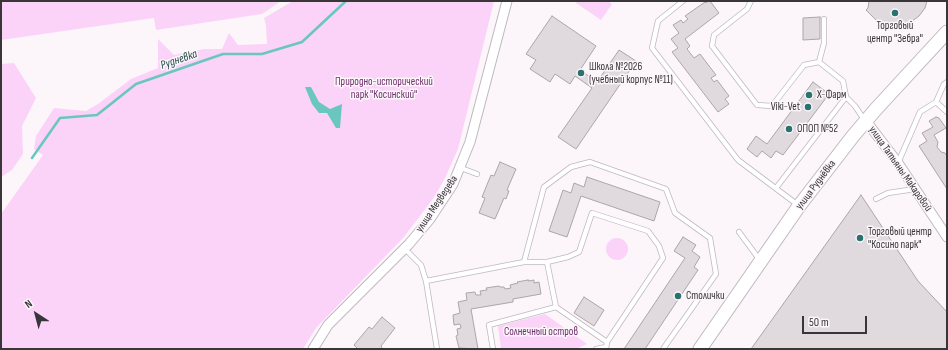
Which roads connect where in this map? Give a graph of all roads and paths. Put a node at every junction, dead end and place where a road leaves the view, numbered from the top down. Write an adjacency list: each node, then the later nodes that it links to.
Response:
1 (507, 1): 13 (street, улица Медведева)
2 (683, 1): 15 (lane)
3 (751, 1): 6 (lane)
4 (824, 19): 6 (lane)
5 (947, 32): 11 (street, улица Руднёвка)
6 (819, 62): 8 (lane)
7 (947, 82): 9 (lane)
8 (846, 97): 11 (lane); 15 (lane)
9 (936, 102): 10 (lane); 12 (lane)
10 (947, 112)
11 (866, 121): 12 (street, улица Татьяны Макаровой); 18 (street, улица Руднёвка)
12 (898, 163): 16 (street, улица Татьяны Макаровой)
13 (461, 168): 14 (lane); 21 (street, улица Медведева)
14 (477, 174)
15 (776, 188): 18 (lane)
16 (915, 189): 17 (lane); 20 (street, улица Татьяны Макаровой)
17 (876, 200)
18 (799, 206): 22 (street, улица Руднёвка)
19 (739, 232): 22 (lane)
20 (947, 237)
21 (404, 248): 25 (lane); 28 (street, улица Медведева)
22 (760, 261): 33 (street, улица Руднёвка)
23 (524, 262): 24 (lane); 25 (lane); 32 (lane)
24 (547, 262): 26 (lane); 27 (lane)
25 (426, 281): 29 (lane)
26 (556, 307): 27 (lane); 30 (lane)
27 (606, 346): 31 (lane)
28 (313, 349)
29 (437, 349)
30 (493, 349)
31 (596, 349)
32 (663, 349)
33 (700, 349)

